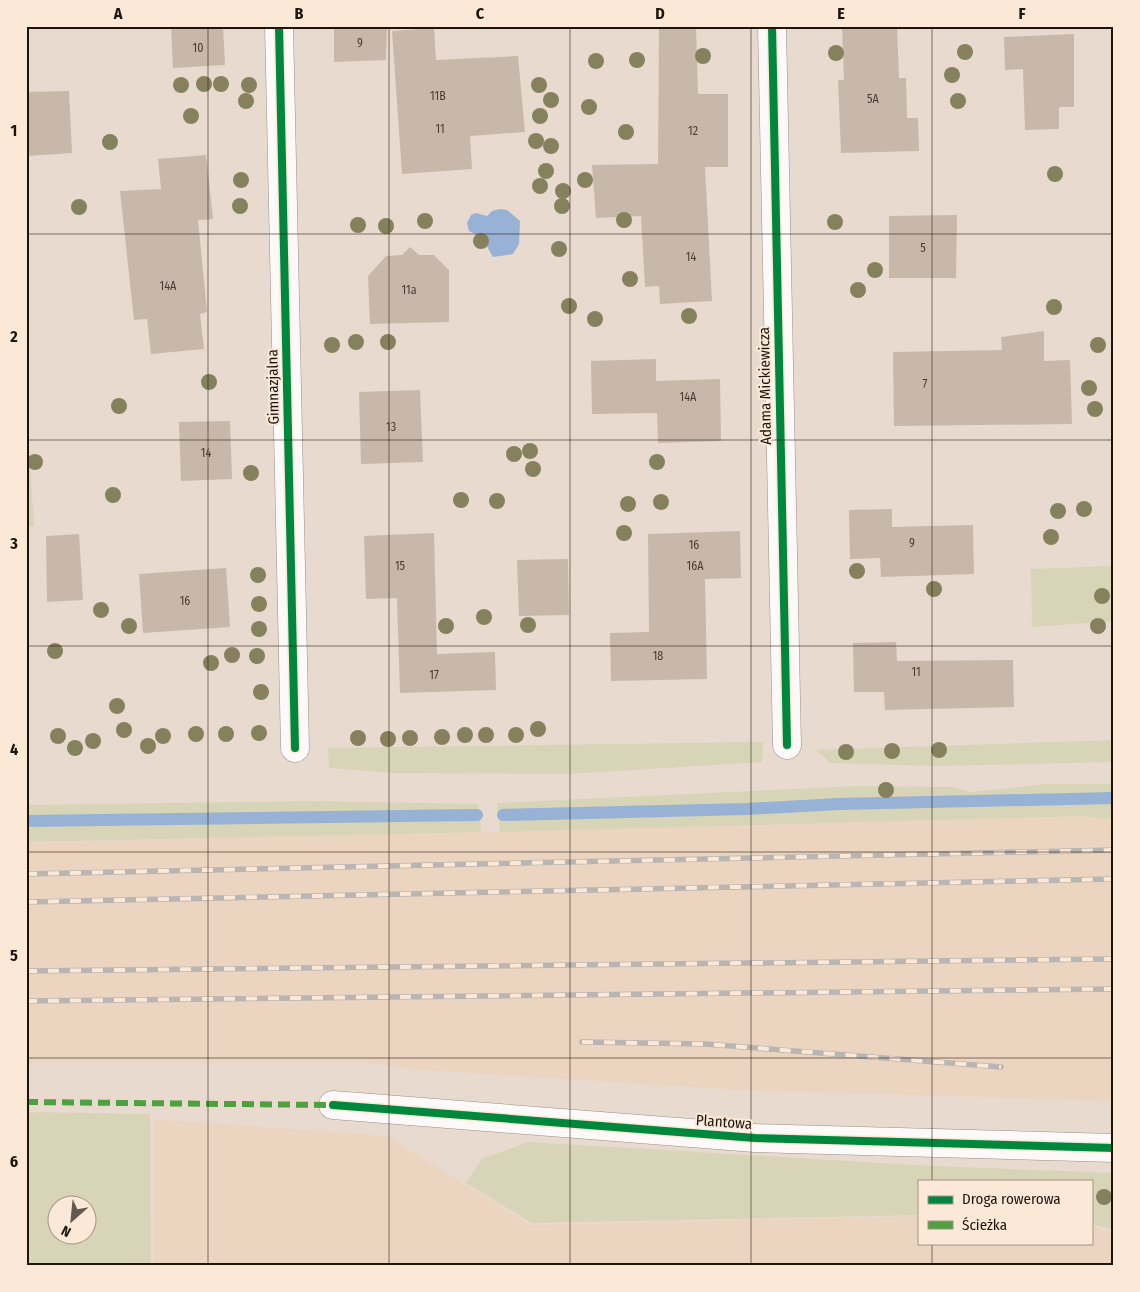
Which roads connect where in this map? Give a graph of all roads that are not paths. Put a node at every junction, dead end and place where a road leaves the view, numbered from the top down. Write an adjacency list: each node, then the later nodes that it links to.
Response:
1 (279, 26): 4 (street, Gimnazjalna)
2 (772, 26): 3 (street, Adama Mickiewicza)
3 (787, 745)
4 (295, 748)
5 (334, 1105): 6 (street, Plantowa)
6 (1114, 1148)

